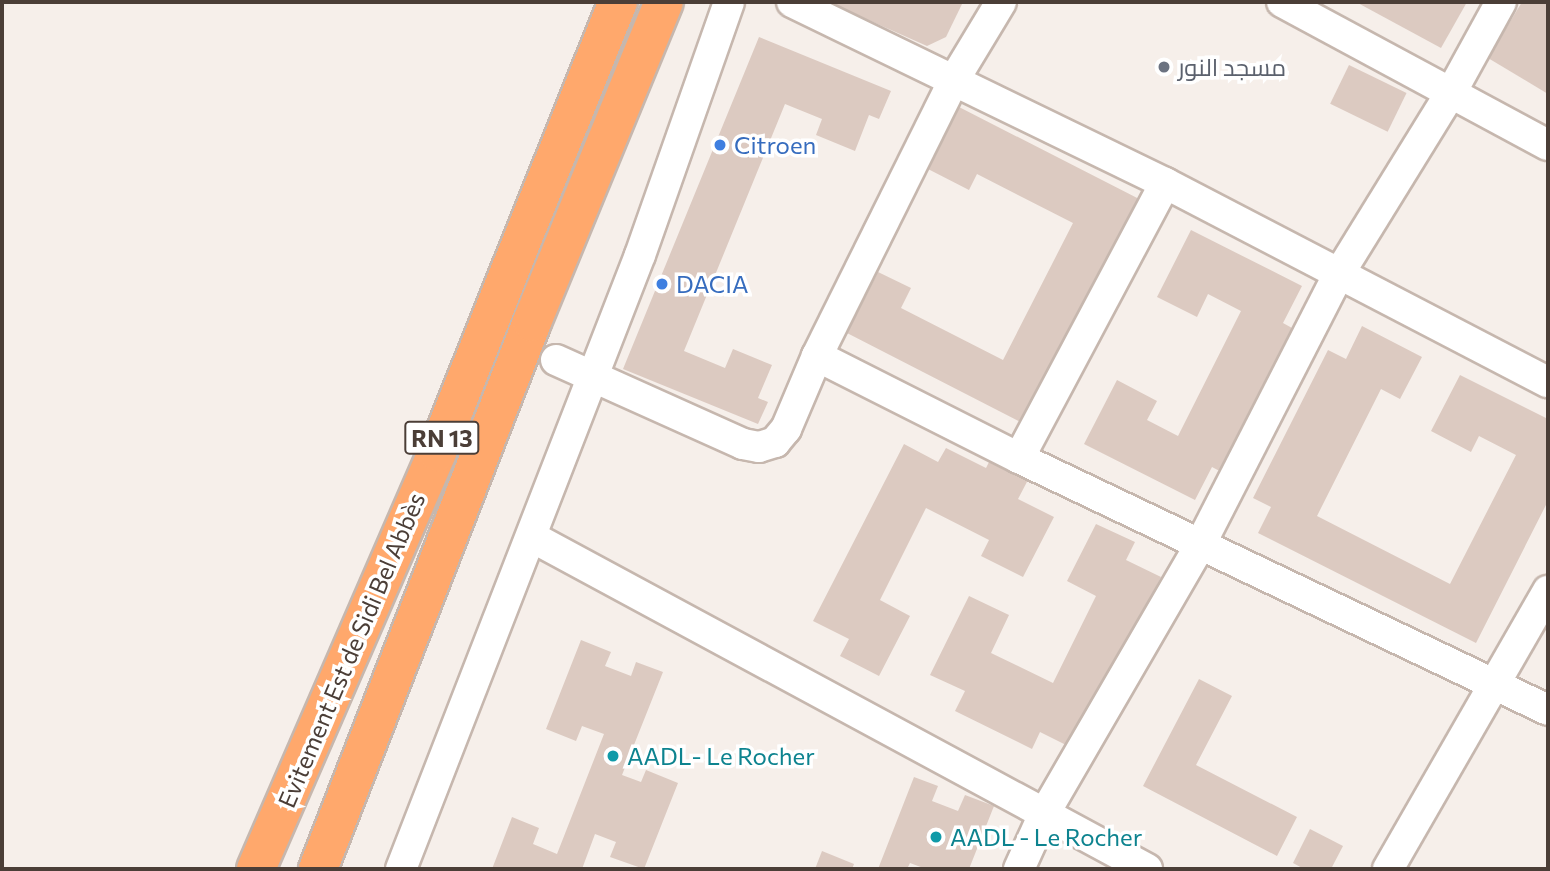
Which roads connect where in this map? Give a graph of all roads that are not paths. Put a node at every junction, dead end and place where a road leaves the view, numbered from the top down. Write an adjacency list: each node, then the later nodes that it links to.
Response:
1 (618, 2): 26 (highway, Evitement Est de Sidi Bel Abbès / RN 13)
2 (664, 2): 13 (highway, Evitement Est de Sidi Bel Abbès / RN 13)
3 (729, 2): 16 (street)
4 (792, 2): 8 (street)
5 (1001, 2): 8 (street)
6 (1282, 2): 9 (street)
7 (1501, 2): 9 (street)
8 (954, 80): 11 (street); 14 (street)
9 (1452, 91): 10 (street); 12 (street)
10 (1548, 145)
11 (1165, 183): 12 (street); 19 (street)
12 (1340, 272): 18 (street); 21 (street)
13 (532, 322): 15 (street); 17 (highway, Evitement Est de Sidi Bel Abbès / RN 13)
14 (817, 356): 16 (street); 19 (street)
15 (556, 360): 16 (street); 17 (street)
16 (593, 376): 20 (street)
17 (511, 381): 27 (highway, Evitement Est de Sidi Bel Abbès / RN 13)
18 (1548, 382)
19 (1019, 458): 21 (street)
20 (532, 537): 25 (street); 28 (street)
21 (1200, 545): 23 (street); 25 (street)
22 (1548, 592): 23 (street)
23 (1495, 683): 24 (street); 31 (street)
24 (1548, 710)
25 (1043, 816): 29 (street); 30 (street)
26 (256, 869)
27 (318, 869)
28 (401, 869)
29 (1019, 869)
30 (1147, 869)
31 (1388, 869)

